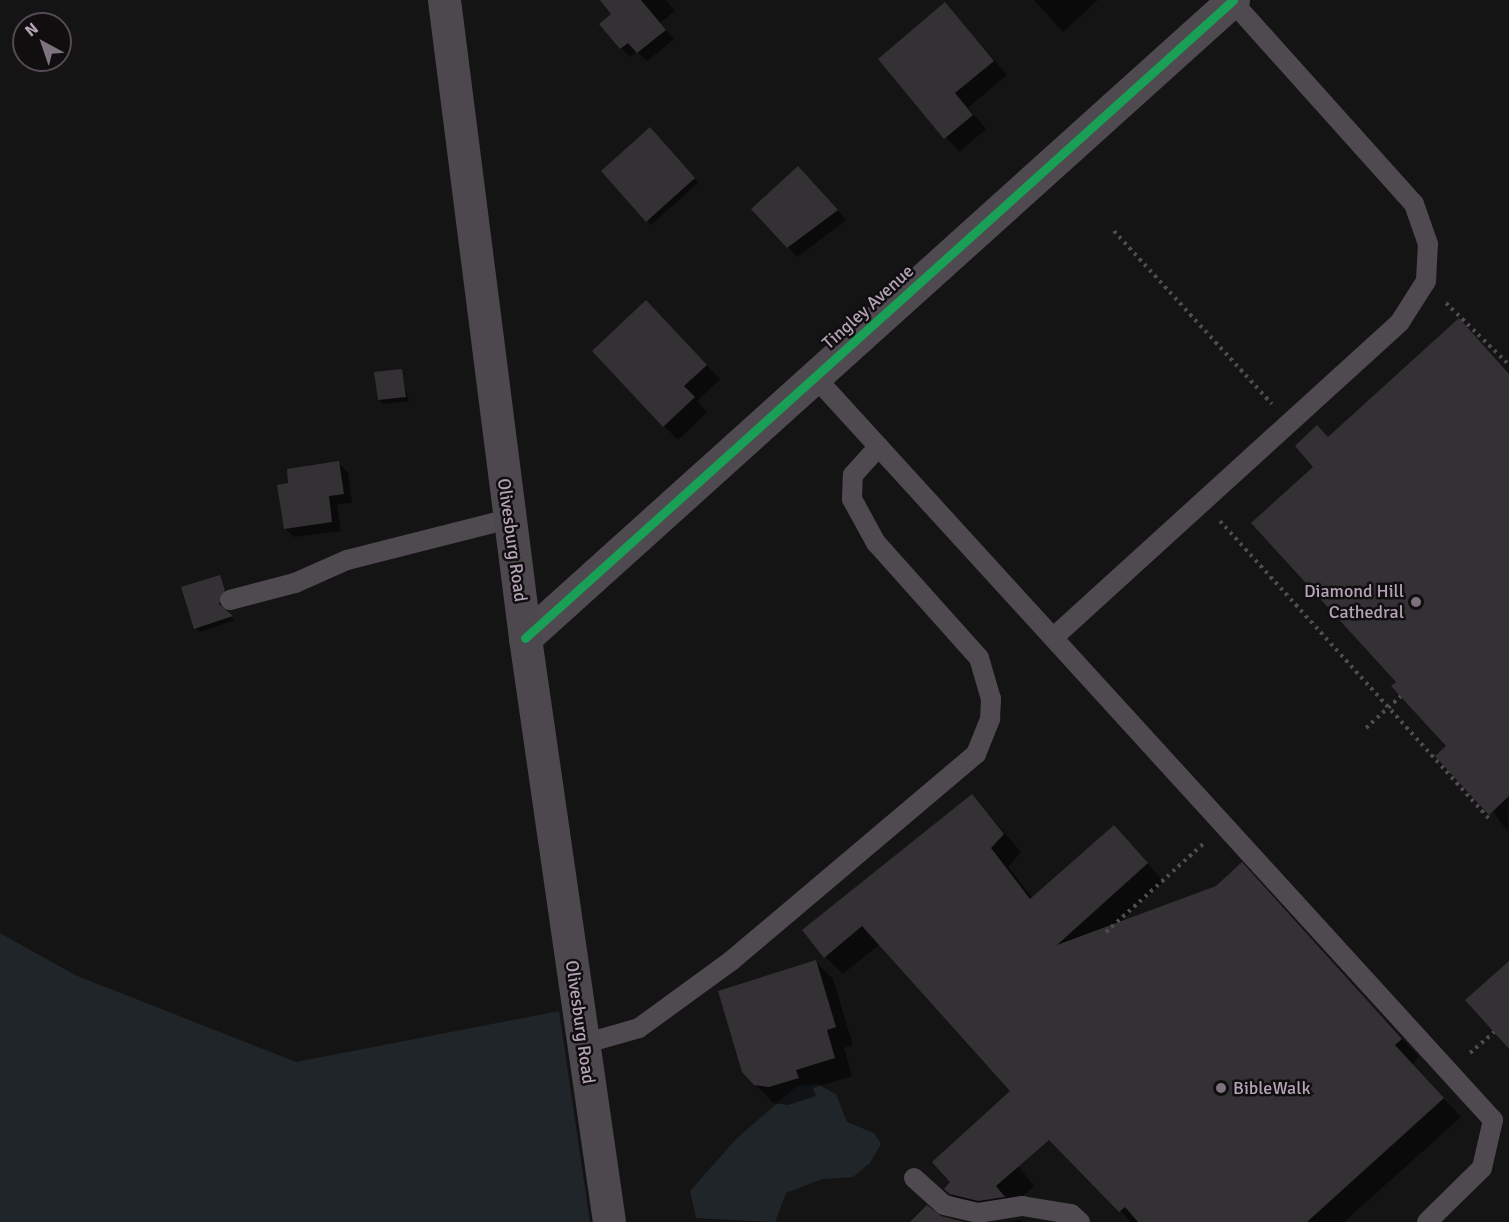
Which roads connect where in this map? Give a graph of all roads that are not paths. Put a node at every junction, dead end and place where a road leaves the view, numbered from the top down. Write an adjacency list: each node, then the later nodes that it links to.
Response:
1 (444, 0): 5 (main road, Olivesburg Road)
2 (1233, 1): 3 (street, Tingley Avenue); 7 (lane)
3 (815, 377): 4 (lane); 8 (street, Tingley Avenue)
4 (878, 447): 7 (lane); 9 (lane)
5 (509, 519): 6 (lane); 8 (main road, Olivesburg Road)
6 (230, 600)
7 (1054, 637): 13 (lane)
8 (525, 638): 9 (main road, Olivesburg Road)
9 (584, 1044): 11 (main road, Olivesburg Road)
10 (914, 1178): 12 (lane)
11 (609, 1222)
12 (1080, 1222)
13 (1427, 1222)

